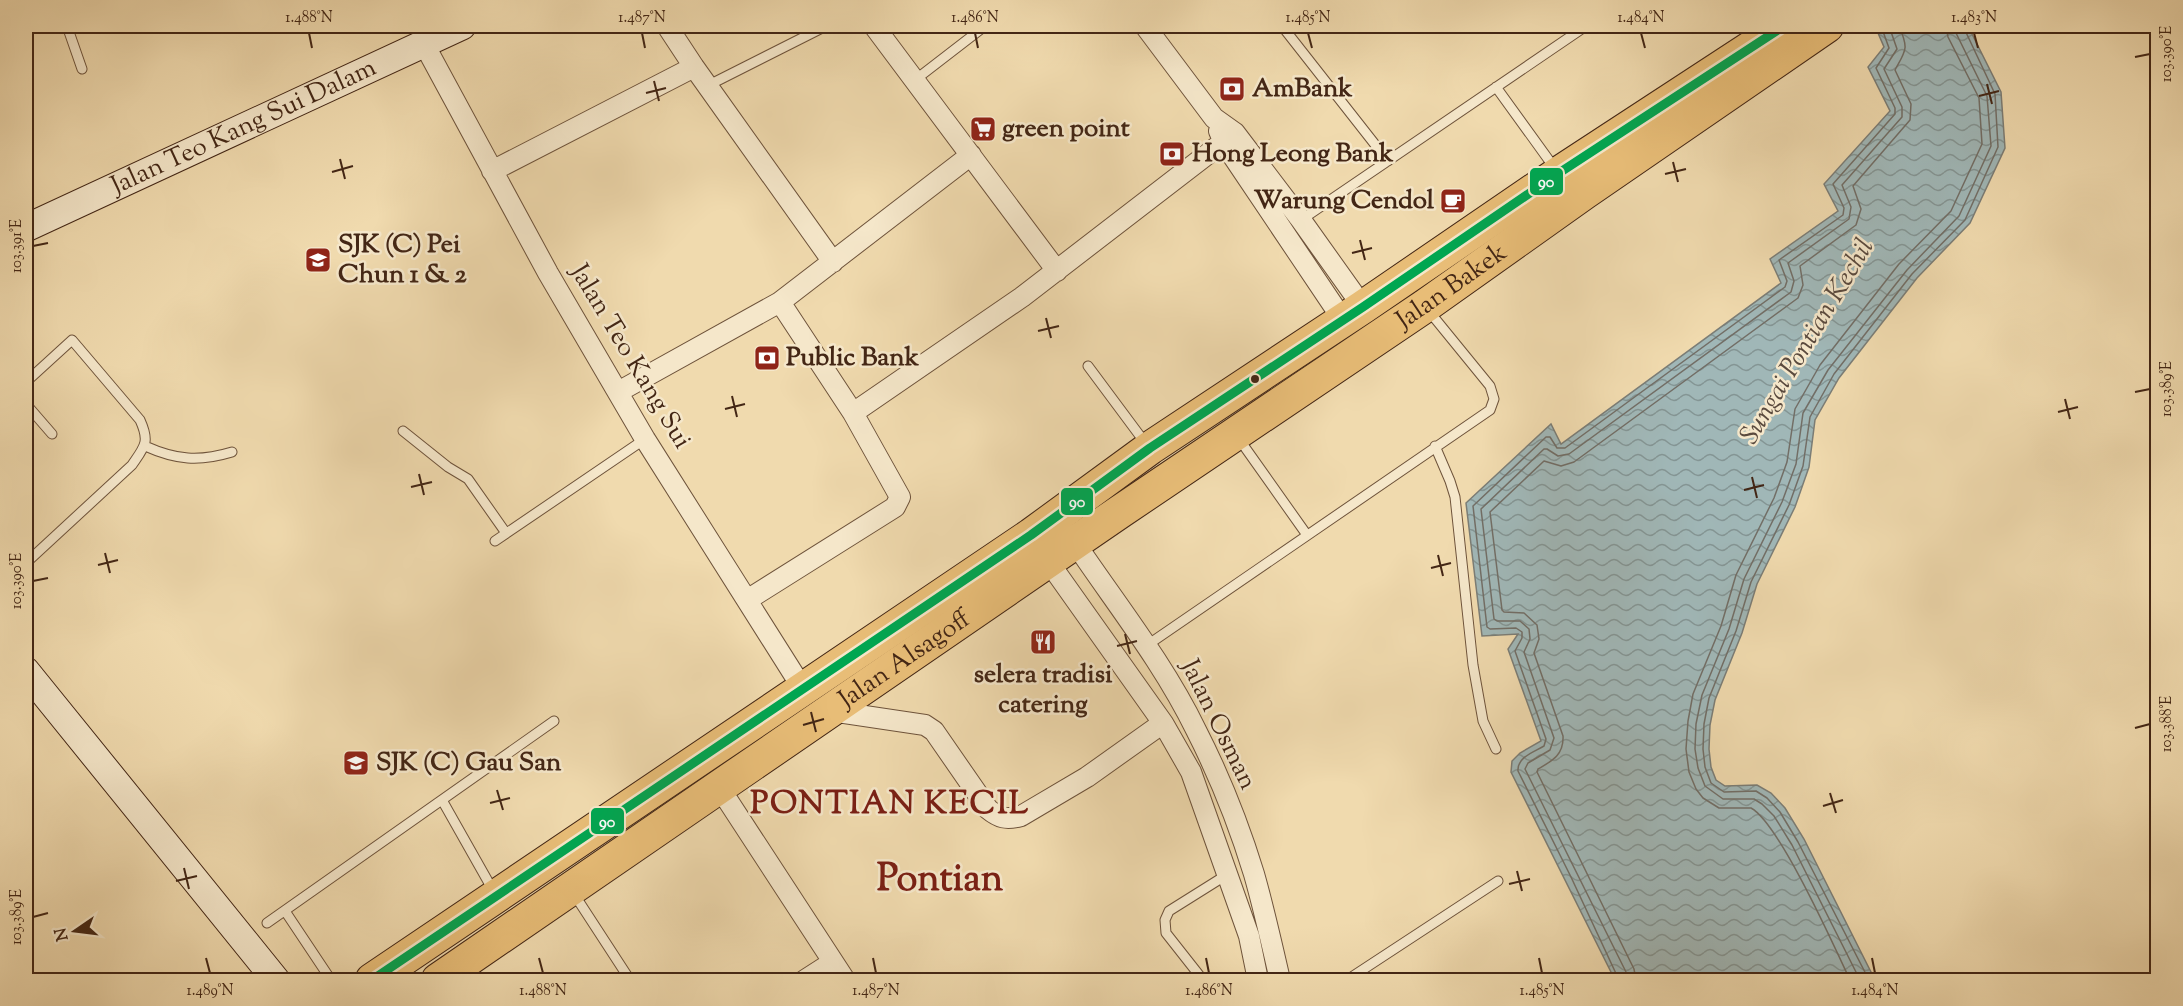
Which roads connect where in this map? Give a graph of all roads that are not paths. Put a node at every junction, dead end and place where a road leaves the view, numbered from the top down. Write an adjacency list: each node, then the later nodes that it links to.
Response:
1 (67, 26): 14 (lane)
2 (462, 26): 12 (street, Jalan Teo Kang Sui Dalam)
3 (667, 26): 13 (street)
4 (826, 26): 16 (lane)
5 (874, 26): 15 (street)
6 (985, 26): 15 (lane)
7 (1145, 26): 18 (street)
8 (1282, 26): 20 (lane)
9 (1586, 26): 17 (lane)
10 (1784, 26): 22 (highway, Jalan Bakek)
11 (1827, 26): 28 (highway, Jalan Bakek)
12 (424, 44): 21 (street, Jalan Teo Kang Sui); 24 (street, Jalan Teo Kang Sui Dalam)
13 (694, 67): 16 (street); 21 (street)
14 (82, 69)
15 (915, 80): 19 (street)
16 (707, 86): 25 (street)
17 (1496, 87): 20 (lane); 22 (lane)
18 (1229, 138): 23 (street); 26 (street); 29 (street)
19 (971, 155): 25 (street); 26 (street)
20 (1388, 161): 23 (lane)
21 (492, 171): 32 (street, Jalan Teo Kang Sui)
22 (1559, 173): 29 (highway, Jalan Bakek)
23 (1301, 220): 29 (street)
24 (26, 228)
25 (833, 262): 27 (street)
26 (1057, 271): 34 (street)
27 (780, 302): 32 (street); 34 (street)
28 (1425, 306): 37 (highway, Jalan Bakek); 40 (lane)
29 (1353, 313): 41 (highway, Jalan Bakek)
30 (1088, 366): 41 (lane)
31 (26, 382): 39 (lane)
32 (618, 392): 38 (street, Jalan Teo Kang Sui)
33 (26, 404): 36 (lane)
34 (853, 413): 48 (street)
35 (403, 432): 43 (lane)
36 (52, 434)
37 (1236, 434): 44 (lane); 45 (highway, Jalan Bakek)
38 (645, 439): 43 (lane); 48 (street, Jalan Teo Kang Sui)
39 (145, 446): 42 (lane); 47 (lane)
40 (1435, 446): 44 (lane); 55 (lane)
41 (1150, 448): 45 (highway, Jalan Bakek)
42 (232, 452)
43 (506, 533): 46 (lane)
44 (1307, 535): 49 (lane)
45 (1053, 539): 49 (street, Jalan Osman); 51 (highway, Jalan Alsagoff); 52 (highway, Jalan Alsagoff); 54 (street, Jalan Osman)
46 (495, 541)
47 (26, 563)
48 (747, 600): 51 (street, Jalan Teo Kang Sui)
49 (1146, 646): 74 (street, Jalan Osman)
50 (26, 671): 65 (street)
51 (803, 689): 61 (highway, Jalan Alsagoff)
52 (831, 711): 54 (street); 56 (highway, Jalan Alsagoff)
53 (554, 721): 57 (lane)
54 (1163, 723): 58 (street, Jalan Osman)
55 (1496, 749)
56 (719, 788): 60 (highway, Jalan Alsagoff); 64 (street)
57 (442, 800): 61 (lane); 62 (lane)
58 (1228, 874): 72 (lane); 73 (street, Jalan Osman)
59 (1498, 881): 75 (lane)
60 (571, 889): 68 (highway, Jalan Alsagoff); 69 (lane)
61 (496, 897): 67 (highway, Jalan Alsagoff)
62 (285, 911): 63 (lane); 66 (lane)
63 (267, 923)
64 (833, 962): 70 (street); 71 (street)
65 (276, 981)
66 (331, 981)
67 (372, 981)
68 (438, 981)
69 (630, 981)
70 (805, 981)
71 (845, 981)
72 (1203, 981)
73 (1258, 981)
74 (1280, 981)
75 (1347, 981)

